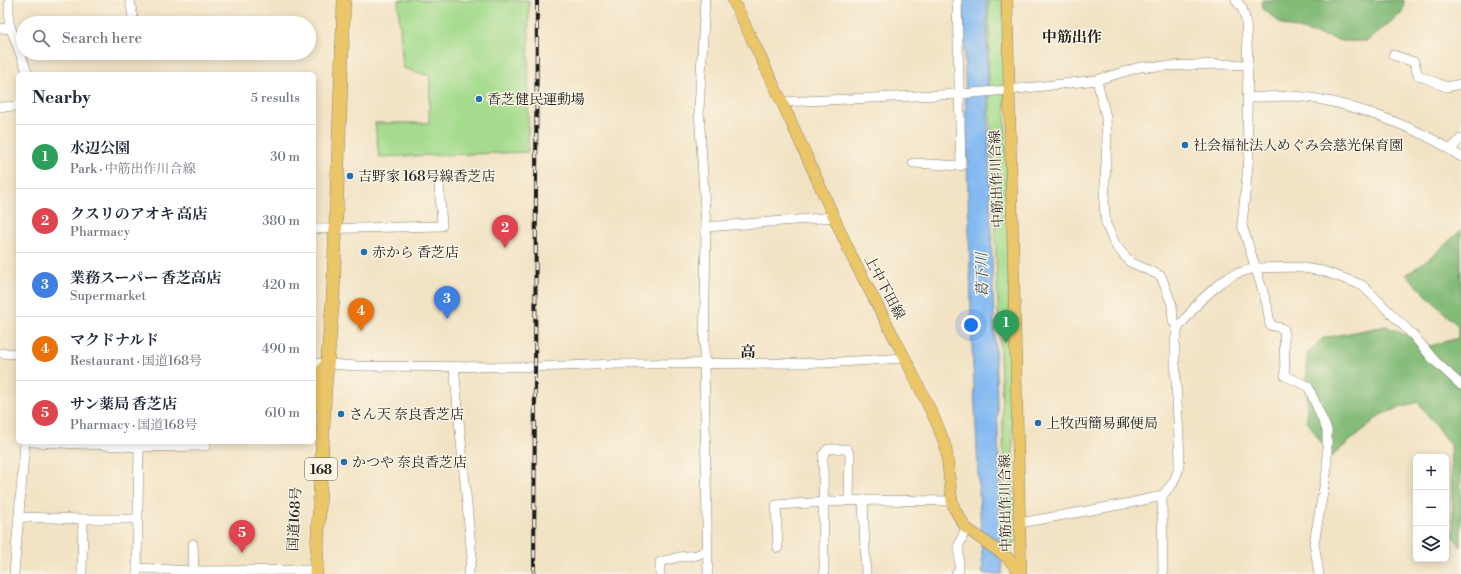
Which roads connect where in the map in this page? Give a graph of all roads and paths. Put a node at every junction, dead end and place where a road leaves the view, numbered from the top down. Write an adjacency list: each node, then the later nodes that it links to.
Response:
1 (9, 0): 11 (street)
2 (130, 0): 9 (street)
3 (344, 0): 33 (highway, 国道168号 / 168)
4 (705, 0): 31 (street)
5 (733, 0): 22 (main road, 上中下田線)
6 (957, 0): 20 (street)
7 (1006, 0): 19 (main road, 中筋出作川合線)
8 (1236, 0): 15 (street)
9 (133, 16)
10 (0, 28): 11 (street)
11 (11, 28): 12 (street)
12 (16, 42)
13 (1393, 55): 18 (street)
14 (23, 60): 16 (street)
15 (1248, 65): 17 (street); 21 (street)
16 (27, 72)
17 (1097, 80): 19 (street); 35 (street)
18 (1461, 84)
19 (1009, 90): 20 (street); 57 (main road, 中筋出作川合線)
20 (961, 94): 22 (street); 28 (street)
21 (1247, 98): 26 (street); 34 (street)
22 (782, 102): 30 (main road, 上中下田線)
23 (16, 106): 24 (street)
24 (0, 107)
25 (1461, 139): 26 (street)
26 (1450, 150): 27 (street)
27 (1461, 158)
28 (913, 163)
29 (439, 183): 33 (street)
30 (835, 217): 31 (street); 38 (main road, 上中下田線)
31 (706, 227): 39 (street)
32 (316, 229): 33 (street)
33 (335, 229): 40 (highway, 国道168号 / 168)
34 (1255, 268): 35 (street); 43 (street); 75 (street)
35 (1178, 328): 49 (street)
36 (0, 353): 37 (street)
37 (16, 354)
38 (906, 358): 39 (street); 53 (main road, 上中下田線)
39 (704, 363): 41 (street); 61 (street)
40 (320, 364): 41 (street); 42 (highway, 国道168号 / 168); 64 (highway, 国道168号 / 168)
41 (454, 366): 67 (street)
42 (316, 381)
43 (1461, 385)
44 (25, 444): 54 (street)
45 (95, 444): 48 (street)
46 (206, 444): 48 (street)
47 (314, 444): 64 (highway, 国道168号 / 168)
48 (139, 448): 56 (street)
49 (1162, 496): 57 (street); 74 (street)
50 (849, 500): 51 (street); 52 (street); 52 (street)
51 (863, 500): 53 (street); 71 (street)
52 (824, 501): 60 (street); 70 (street)
53 (952, 501): 58 (main road, 上中下田線)
54 (18, 517): 55 (street); 65 (street)
55 (83, 519): 56 (street); 66 (street)
56 (138, 519): 62 (street)
57 (1020, 523): 73 (main road, 中筋出作川合線)
58 (966, 528): 72 (street); 73 (main road, 上中下田線)
59 (193, 544): 63 (street)
60 (778, 548)
61 (707, 550): 68 (street); 69 (street)
62 (137, 571): 63 (street)
63 (194, 571): 64 (street)
64 (312, 572)
65 (14, 574)
66 (82, 574)
67 (468, 574)
68 (660, 574)
69 (708, 574)
70 (824, 574)
71 (866, 574)
72 (956, 574)
73 (1020, 574)
74 (1163, 574)
75 (1319, 574)

